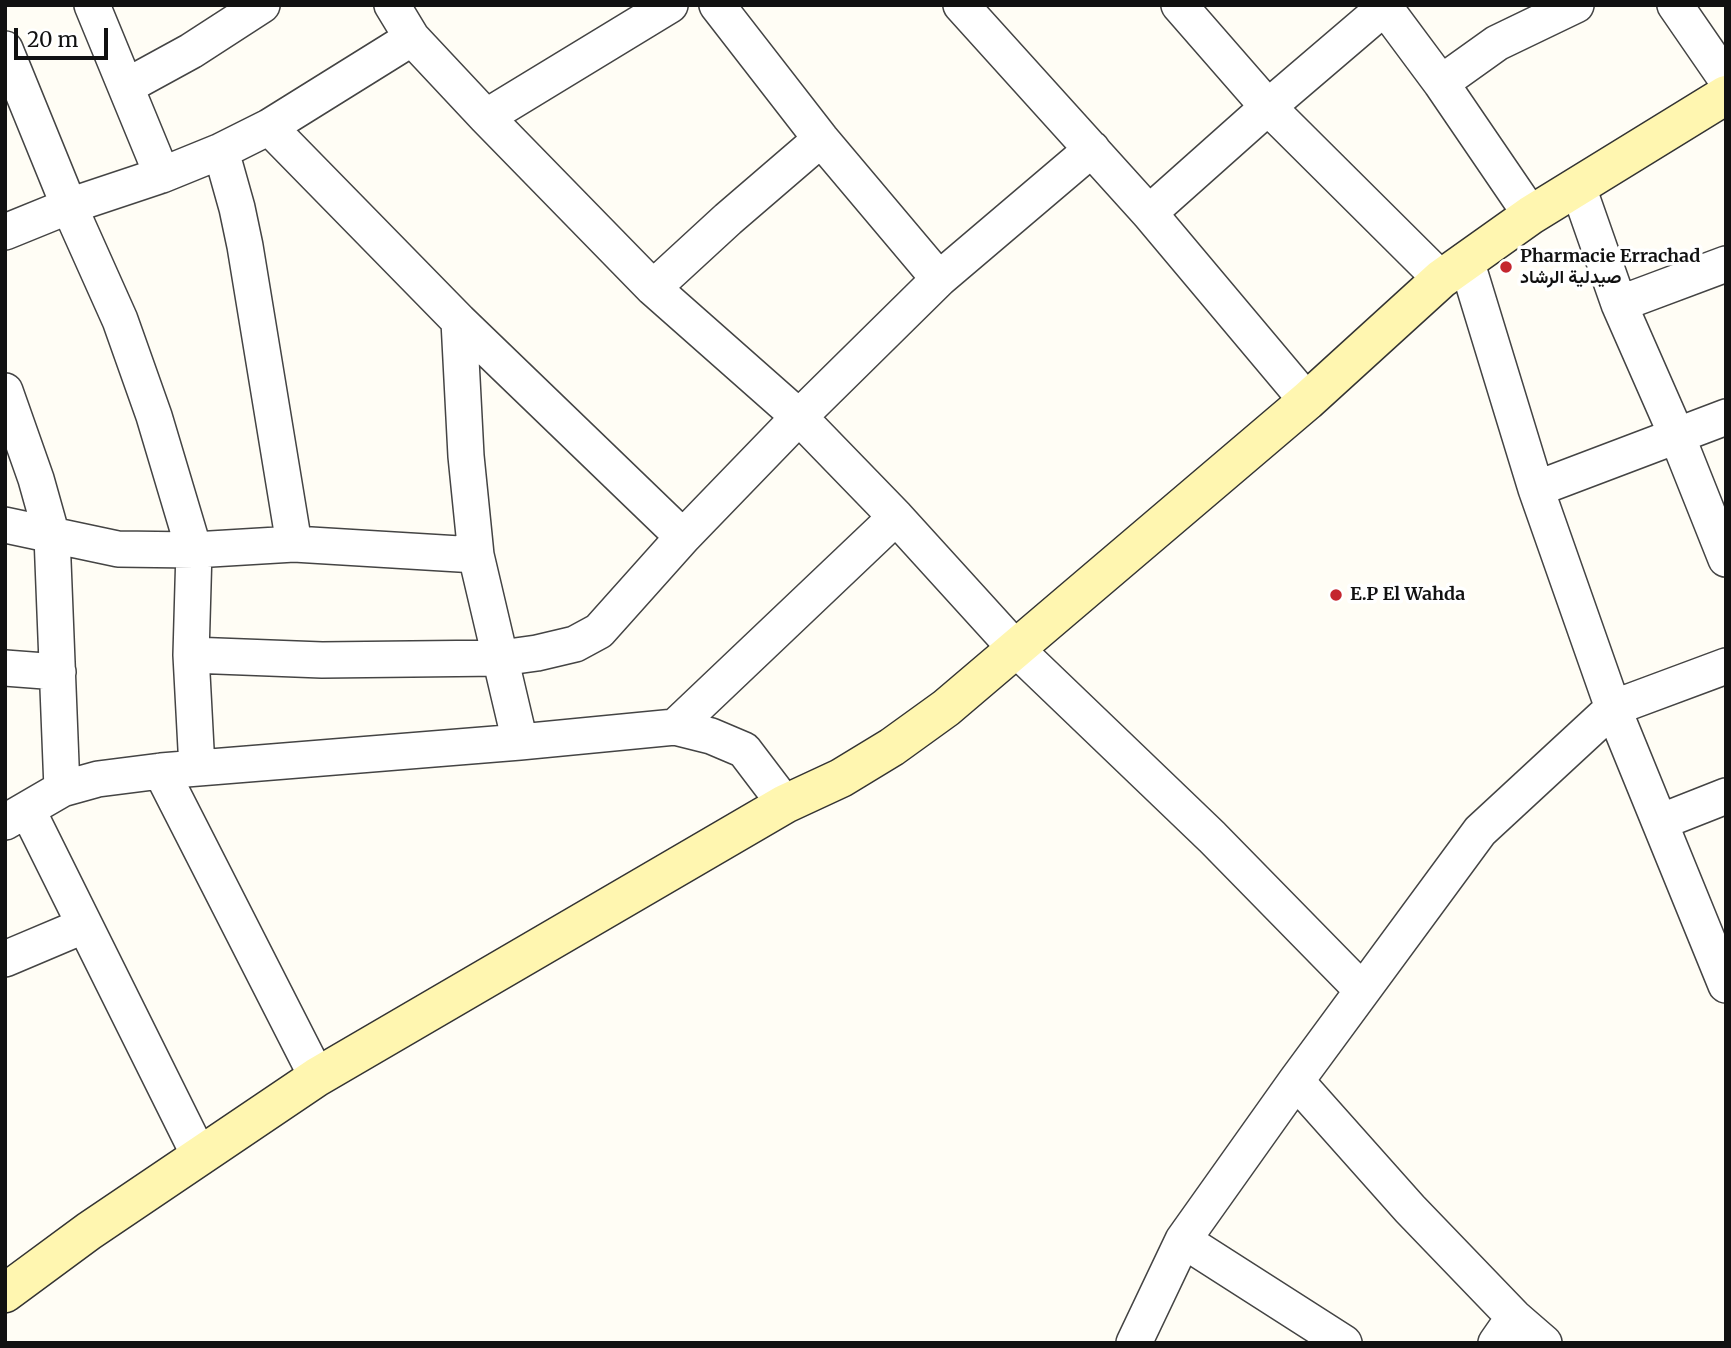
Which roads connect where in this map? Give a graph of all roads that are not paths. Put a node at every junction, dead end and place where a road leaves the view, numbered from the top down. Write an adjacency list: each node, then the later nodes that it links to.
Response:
1 (92, 5): 17 (street)
2 (262, 5): 17 (street)
3 (392, 5): 12 (street)
4 (670, 5): 20 (street)
5 (717, 5): 22 (street)
6 (961, 5): 23 (street)
7 (1179, 5): 19 (street)
8 (1512, 5): 13 (street)
9 (1576, 5): 13 (street)
10 (1675, 5): 15 (street)
11 (1384, 6): 16 (street); 19 (street)
12 (412, 38): 20 (street); 21 (street)
13 (1497, 43): 16 (street)
14 (5, 48): 27 (street)
15 (1726, 79)
16 (1441, 83): 29 (street)
17 (128, 86): 25 (street)
18 (1726, 95): 26 (main road)
19 (1268, 107): 28 (street); 32 (street)
20 (486, 117): 34 (street)
21 (269, 127): 24 (street); 36 (street)
22 (821, 139): 33 (street); 34 (street)
23 (1092, 149): 28 (street); 33 (street)
24 (221, 151): 25 (street); 47 (street)
25 (162, 175): 27 (street)
26 (1578, 187): 29 (main road); 35 (street)
27 (69, 206): 30 (street); 48 (street)
28 (1149, 213): 38 (street)
29 (1531, 215): 32 (main road)
30 (5, 232)
31 (1726, 264): 35 (street)
32 (1454, 269): 38 (main road); 42 (street)
33 (940, 279): 39 (street)
34 (653, 288): 39 (street)
35 (1619, 304): 41 (street)
36 (459, 321): 46 (street); 49 (street)
37 (5, 391): 45 (street)
38 (1307, 401): 51 (main road)
39 (799, 417): 43 (street); 46 (street)
40 (1726, 417): 41 (street)
41 (1677, 436): 42 (street); 50 (street)
42 (1536, 489): 57 (street)
43 (896, 517): 51 (street); 58 (street)
44 (5, 525): 45 (street)
45 (52, 536): 48 (street); 56 (street)
46 (683, 537): 53 (street)
47 (294, 544): 48 (street); 49 (street)
48 (194, 550): 52 (street)
49 (476, 555): 53 (street)
50 (1726, 559)
51 (1016, 649): 64 (main road); 71 (street)
52 (191, 654): 53 (street); 60 (street)
53 (501, 658): 59 (street)
54 (1726, 666): 57 (street)
55 (5, 668): 56 (street)
56 (58, 672): 62 (street)
57 (1613, 708): 66 (street); 71 (street)
58 (675, 727): 59 (street); 64 (street)
59 (520, 742): 60 (street)
60 (197, 768): 61 (street)
61 (161, 771): 62 (street); 72 (street)
62 (62, 789): 65 (street)
63 (1726, 796): 66 (street)
64 (785, 804): 72 (main road)
65 (17, 816): 67 (street)
66 (1660, 822): 68 (street)
67 (83, 926): 69 (street); 74 (street)
68 (1715, 927): 70 (street)
69 (5, 959)
70 (1726, 985)
71 (1362, 990): 73 (street)
72 (317, 1077): 74 (main road)
73 (1296, 1081): 75 (street); 77 (street)
74 (200, 1157): 76 (main road)
75 (1183, 1240): 78 (street); 79 (street)
76 (5, 1293)
77 (1505, 1330): 80 (street)
78 (1134, 1343)
79 (1344, 1343)
80 (1544, 1343)

